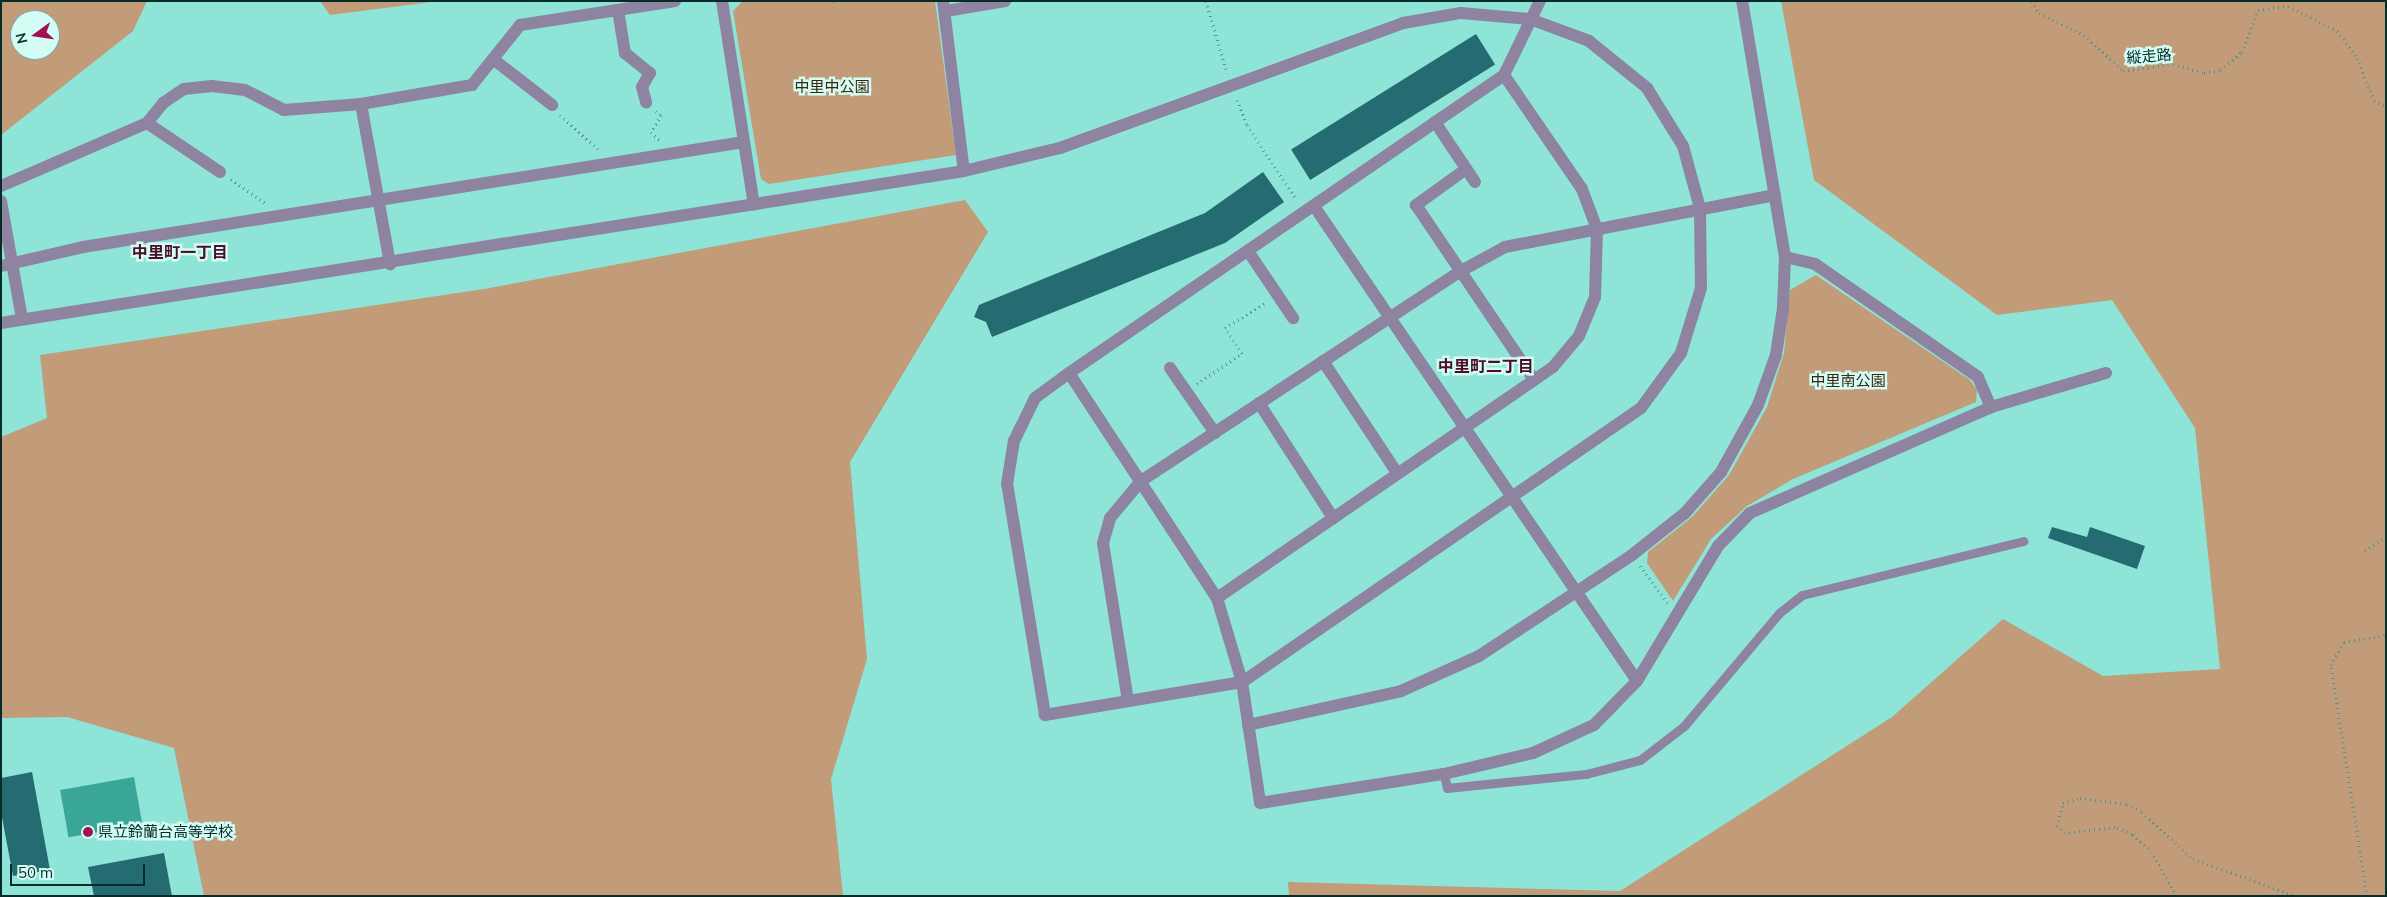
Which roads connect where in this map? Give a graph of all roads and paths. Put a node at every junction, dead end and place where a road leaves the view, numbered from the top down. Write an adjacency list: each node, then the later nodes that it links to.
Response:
1 (675, 1): 9 (street)
2 (722, 1): 20 (street)
3 (1005, 1): 8 (street)
4 (1206, 1): 13 (path)
5 (1540, 1): 10 (street)
6 (1742, 1): 28 (street)
7 (2032, 1): 17 (path, 縦走路)
8 (944, 6): 25 (street)
9 (618, 10): 11 (street); 14 (street)
10 (1530, 19): 12 (street); 13 (street); 33 (street)
11 (493, 59): 15 (street); 16 (street)
12 (1504, 74): 18 (street); 35 (street)
13 (1231, 86): 25 (street); 32 (path)
14 (646, 102): 21 (path)
15 (361, 104): 19 (street); 29 (street)
16 (552, 105): 22 (path)
17 (2386, 108)
18 (1435, 122): 23 (street); 32 (street)
19 (147, 123): 24 (street); 27 (street)
20 (744, 142): 21 (street); 31 (street)
21 (668, 154): 22 (street)
22 (613, 162): 29 (street)
23 (1466, 169): 26 (street); 40 (street)
24 (220, 172): 34 (path)
25 (964, 172): 31 (street)
26 (1475, 182)
27 (1, 186)
28 (1775, 195): 33 (street); 37 (street)
29 (378, 199): 34 (street); 38 (street)
30 (1, 201): 39 (street)
31 (754, 204): 38 (street)
32 (1314, 206): 36 (street); 42 (street)
33 (1700, 208): 35 (street); 58 (street)
34 (281, 215): 39 (street)
35 (1596, 228): 40 (street); 50 (street)
36 (1248, 251): 41 (street); 48 (street)
37 (1785, 257): 53 (street); 63 (street)
38 (390, 264): 44 (street)
39 (7, 266): 44 (street)
40 (1461, 271): 42 (street); 50 (street)
41 (1278, 295): 43 (street); 51 (path)
42 (1392, 316): 46 (street); 54 (street)
43 (1293, 318)
44 (22, 320): 45 (street)
45 (1, 323)
46 (1323, 361): 52 (street); 56 (street)
47 (1170, 368): 51 (street)
48 (1069, 373): 57 (street); 70 (street)
49 (2106, 373): 53 (street)
50 (1534, 380): 54 (street)
51 (1186, 391): 55 (street)
52 (1259, 403): 55 (street); 59 (street)
53 (1991, 407): 66 (street)
54 (1466, 426): 56 (street); 58 (street)
55 (1214, 432): 57 (street)
56 (1397, 473): 59 (street)
57 (1141, 481): 65 (street); 70 (street)
58 (1515, 496): 64 (street); 69 (street)
59 (1333, 518): 65 (street)
60 (2386, 537): 62 (path)
61 (2023, 541): 72 (lane)
62 (2366, 551)
63 (1632, 555): 64 (street); 66 (path)
64 (1577, 592): 68 (street); 71 (street)
65 (1217, 598): 69 (street)
66 (1676, 616): 68 (street)
67 (2386, 635): 75 (path)
68 (1637, 681): 72 (street)
69 (1242, 682): 70 (street); 71 (street)
70 (1128, 701)
71 (1248, 725): 72 (street)
72 (1444, 774)
73 (2176, 896): 74 (path)
74 (2296, 896)
75 (2367, 896)

